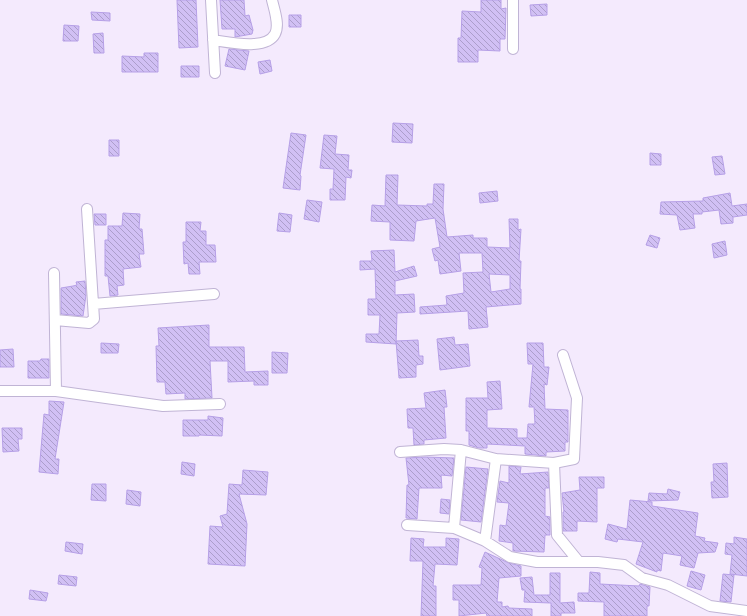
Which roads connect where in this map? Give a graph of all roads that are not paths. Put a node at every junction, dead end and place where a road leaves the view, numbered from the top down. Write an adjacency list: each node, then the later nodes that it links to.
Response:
1 (211, 0): 4 (street)
2 (272, 0): 4 (street)
3 (513, 0): 5 (street)
4 (213, 40): 6 (street)
5 (513, 49)
6 (215, 73)
7 (87, 209): 10 (street)
8 (54, 273): 11 (street)
9 (214, 294): 10 (street)
10 (93, 304): 11 (street)
11 (55, 320): 14 (street)
12 (563, 355): 19 (street)
13 (0, 391): 14 (street)
14 (56, 391): 15 (street)
15 (220, 404)
16 (461, 450): 17 (street); 18 (street); 21 (street)
17 (400, 452)
18 (496, 458): 19 (street); 22 (street)
19 (554, 463): 23 (street)
20 (407, 524): 21 (street)
21 (454, 528): 22 (street)
22 (485, 541): 23 (street)
23 (579, 562): 24 (street)
24 (747, 610)

